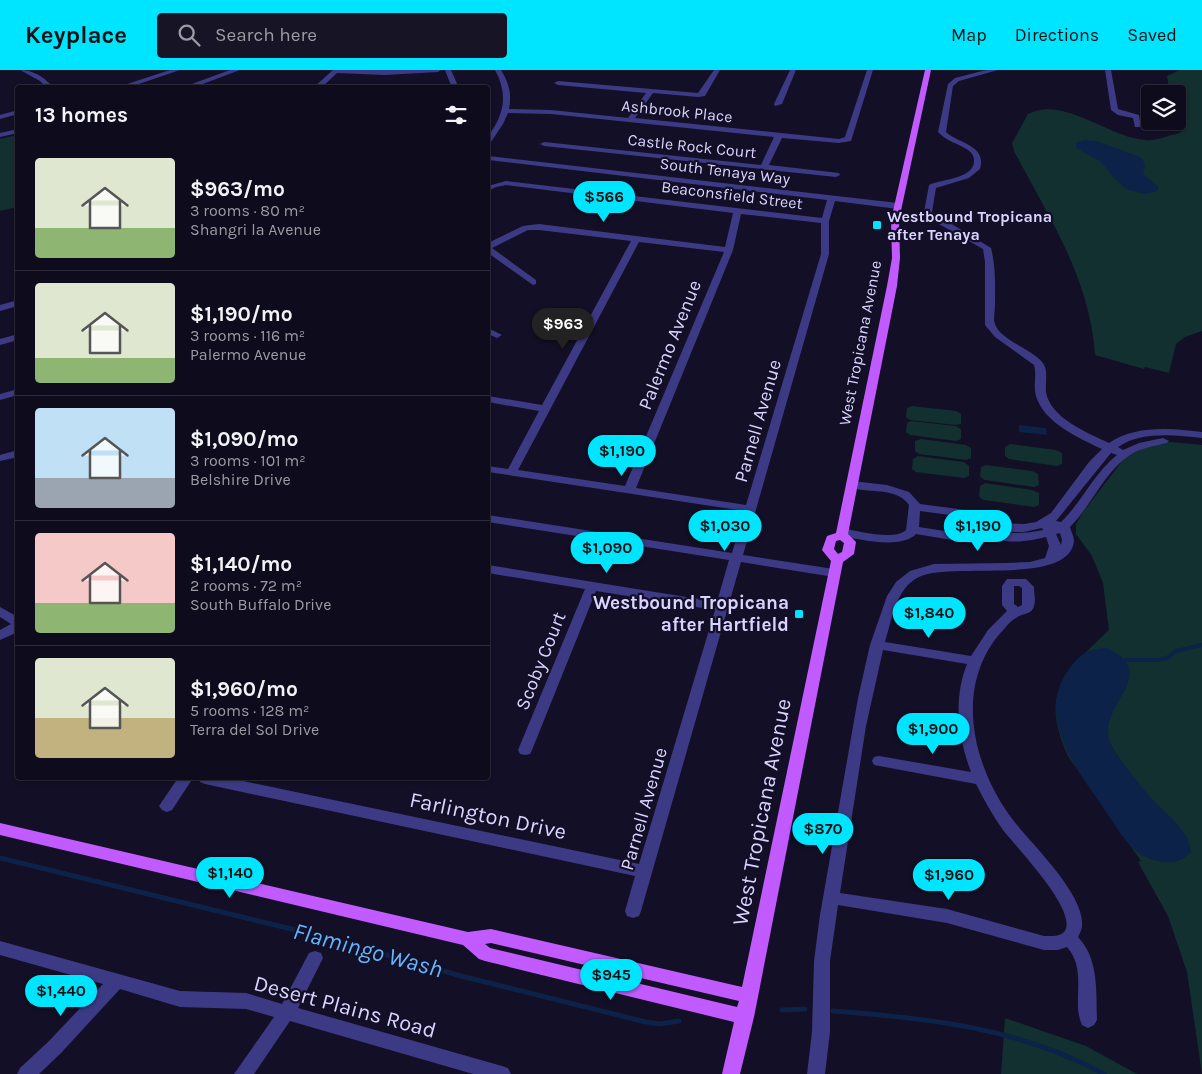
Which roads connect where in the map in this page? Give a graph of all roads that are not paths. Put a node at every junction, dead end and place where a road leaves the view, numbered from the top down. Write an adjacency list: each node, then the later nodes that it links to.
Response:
1 (23, 70): 15 (street)
2 (176, 70): 16 (street)
3 (237, 70): 17 (street)
4 (438, 70): 12 (street)
5 (448, 70): 19 (street)
6 (498, 70): 22 (street)
7 (793, 70): 21 (street)
8 (870, 70): 28 (street, Ashbrook Place)
9 (928, 70): 37 (main road, West Tropicana Avenue)
10 (996, 70): 55 (street)
11 (1108, 70): 26 (street)
12 (336, 71): 18 (street)
13 (714, 71): 20 (street)
14 (558, 83): 20 (street)
15 (47, 85)
16 (128, 85)
17 (193, 85)
18 (320, 85)
19 (455, 85)
20 (650, 92): 25 (street)
21 (778, 104)
22 (506, 111): 25 (street, Ashbrook Place); 30 (street)
23 (15, 113): 24 (street)
24 (0, 116)
25 (630, 120): 28 (street, Ashbrook Place)
26 (1138, 125)
27 (15, 132): 29 (street)
28 (779, 135): 33 (street)
29 (0, 136)
30 (490, 138)
31 (544, 144): 33 (street, Castle Rock Court)
32 (490, 158): 36 (street, South Tenaya Way)
33 (764, 167): 34 (street, Castle Rock Court)
34 (836, 175)
35 (490, 187): 38 (street, Beaconsfield Street)
36 (832, 198): 37 (street, South Tenaya Way); 39 (street, Parnell Avenue)
37 (898, 206): 59 (main road, West Tropicana Avenue)
38 (738, 210): 39 (street, Beaconsfield Street); 43 (street, Palermo Avenue)
39 (826, 221): 62 (street, Parnell Avenue)
40 (637, 238): 41 (street); 43 (street); 52 (street)
41 (490, 246)
42 (490, 249): 44 (street)
43 (729, 250): 60 (street, Palermo Avenue)
44 (533, 282)
45 (15, 305): 46 (street)
46 (0, 308)
47 (15, 338): 48 (street)
48 (0, 342)
49 (15, 393): 50 (street)
50 (0, 397)
51 (490, 399): 52 (street)
52 (546, 409): 58 (street)
53 (1202, 435): 55 (street)
54 (1202, 443): 56 (street)
55 (1110, 448): 56 (street); 65 (street)
56 (1123, 454): 64 (street)
57 (490, 469): 58 (street)
58 (512, 473): 60 (street)
59 (852, 484): 61 (street); 67 (main road, West Tropicana Avenue)
60 (629, 491): 62 (street)
61 (915, 507): 65 (street); 66 (street)
62 (751, 509): 68 (street, Parnell Avenue)
63 (490, 518): 68 (street)
64 (1064, 526): 65 (street); 69 (street)
65 (1048, 528): 66 (street); 69 (street)
66 (912, 530): 67 (street)
67 (842, 533): 70 (main road, West Tropicana Avenue)
68 (737, 557): 70 (street); 73 (street, Parnell Avenue)
69 (1051, 560): 79 (street)
70 (835, 566): 96 (main road, West Tropicana Avenue)
71 (490, 569): 72 (street)
72 (592, 586): 73 (street); 81 (street, Scoby Court)
73 (722, 607): 88 (street, Parnell Avenue)
74 (0, 610): 76 (street)
75 (1015, 612): 80 (street)
76 (15, 622)
77 (15, 627): 78 (street)
78 (0, 636)
79 (877, 645): 80 (street); 89 (street)
80 (976, 661): 83 (street)
81 (525, 750)
82 (879, 761): 83 (street)
83 (981, 779): 91 (street)
84 (185, 780): 86 (street)
85 (214, 780): 88 (street, Farlington Drive)
86 (166, 806)
87 (0, 829): 92 (main road)
88 (645, 872): 90 (street, Parnell Avenue)
89 (832, 898): 91 (street); 104 (street)
90 (633, 911)
91 (1069, 938): 99 (street)
92 (468, 939): 96 (main road); 98 (main road)
93 (0, 948): 95 (street, Desert Plains Road)
94 (315, 958): 97 (street)
95 (117, 981): 97 (street, Desert Plains Road); 100 (street)
96 (749, 996): 98 (main road, West Tropicana Avenue)
97 (286, 1012): 101 (street); 102 (street, Desert Plains Road)
98 (745, 1017): 103 (main road, West Tropicana Avenue)
99 (1088, 1020)
100 (26, 1074)
101 (243, 1074)
102 (502, 1074)
103 (731, 1074)
104 (816, 1074)

